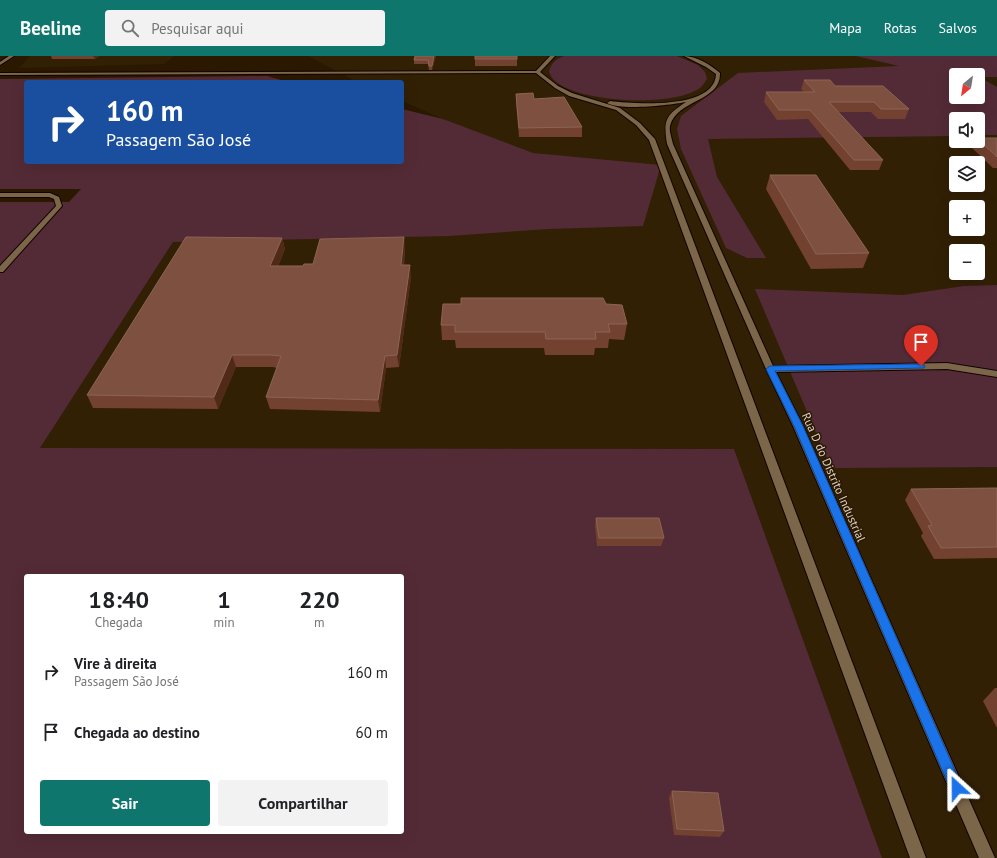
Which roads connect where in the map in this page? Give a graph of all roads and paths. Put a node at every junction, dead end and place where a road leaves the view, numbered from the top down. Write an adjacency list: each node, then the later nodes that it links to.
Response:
1 (12, 56): 4 (street)
2 (553, 56): 5 (street)
3 (686, 56): 7 (street, Rua D do Distrito Industrial)
4 (0, 64)
5 (537, 72): 6 (street); 8 (street)
6 (0, 74)
7 (698, 97): 8 (street); 11 (street, Rua D do Distrito Industrial)
8 (588, 100): 13 (street)
9 (0, 195): 10 (street)
10 (0, 270)
11 (770, 369): 12 (street); 14 (street, Rua D do Distrito Industrial)
12 (997, 374)
13 (918, 858)
14 (987, 858)

